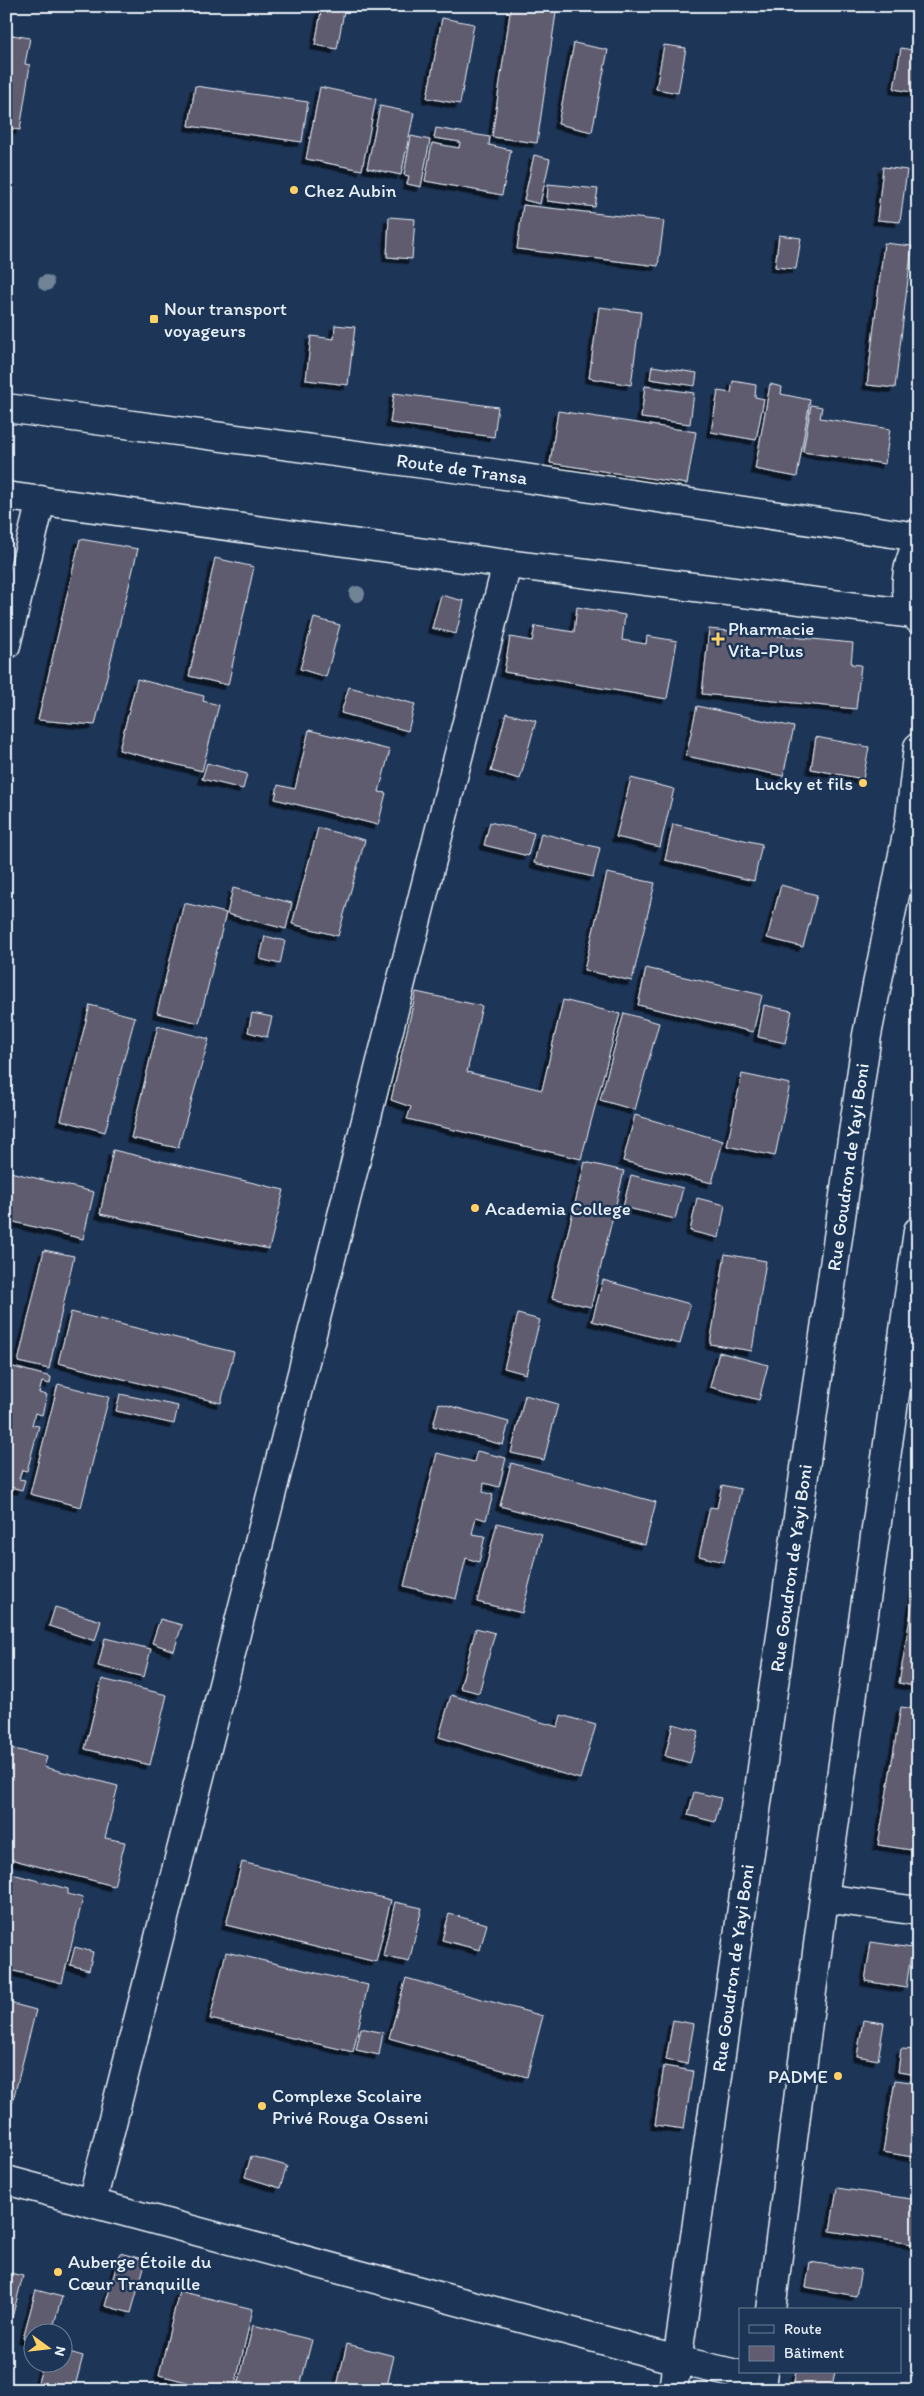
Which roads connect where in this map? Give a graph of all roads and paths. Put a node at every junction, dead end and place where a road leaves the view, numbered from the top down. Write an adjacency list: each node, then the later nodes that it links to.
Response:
1 (6, 408): 4 (street, Route de Transa)
2 (6, 496): 3 (street)
3 (41, 500): 6 (street); 8 (street)
4 (918, 537)
5 (918, 542): 7 (street)
6 (507, 564): 7 (street); 14 (street)
7 (916, 616)
8 (6, 645)
9 (918, 747): 16 (street, Rue Goudron de Yayi Boni)
10 (918, 1231): 11 (street)
11 (824, 1898): 12 (street); 15 (street)
12 (918, 1911)
13 (6, 2180): 14 (street)
14 (92, 2202): 16 (street)
15 (771, 2308)
16 (677, 2360): 17 (street); 18 (street, Rue Goudron de Yayi Boni)
17 (761, 2381)
18 (673, 2390)

